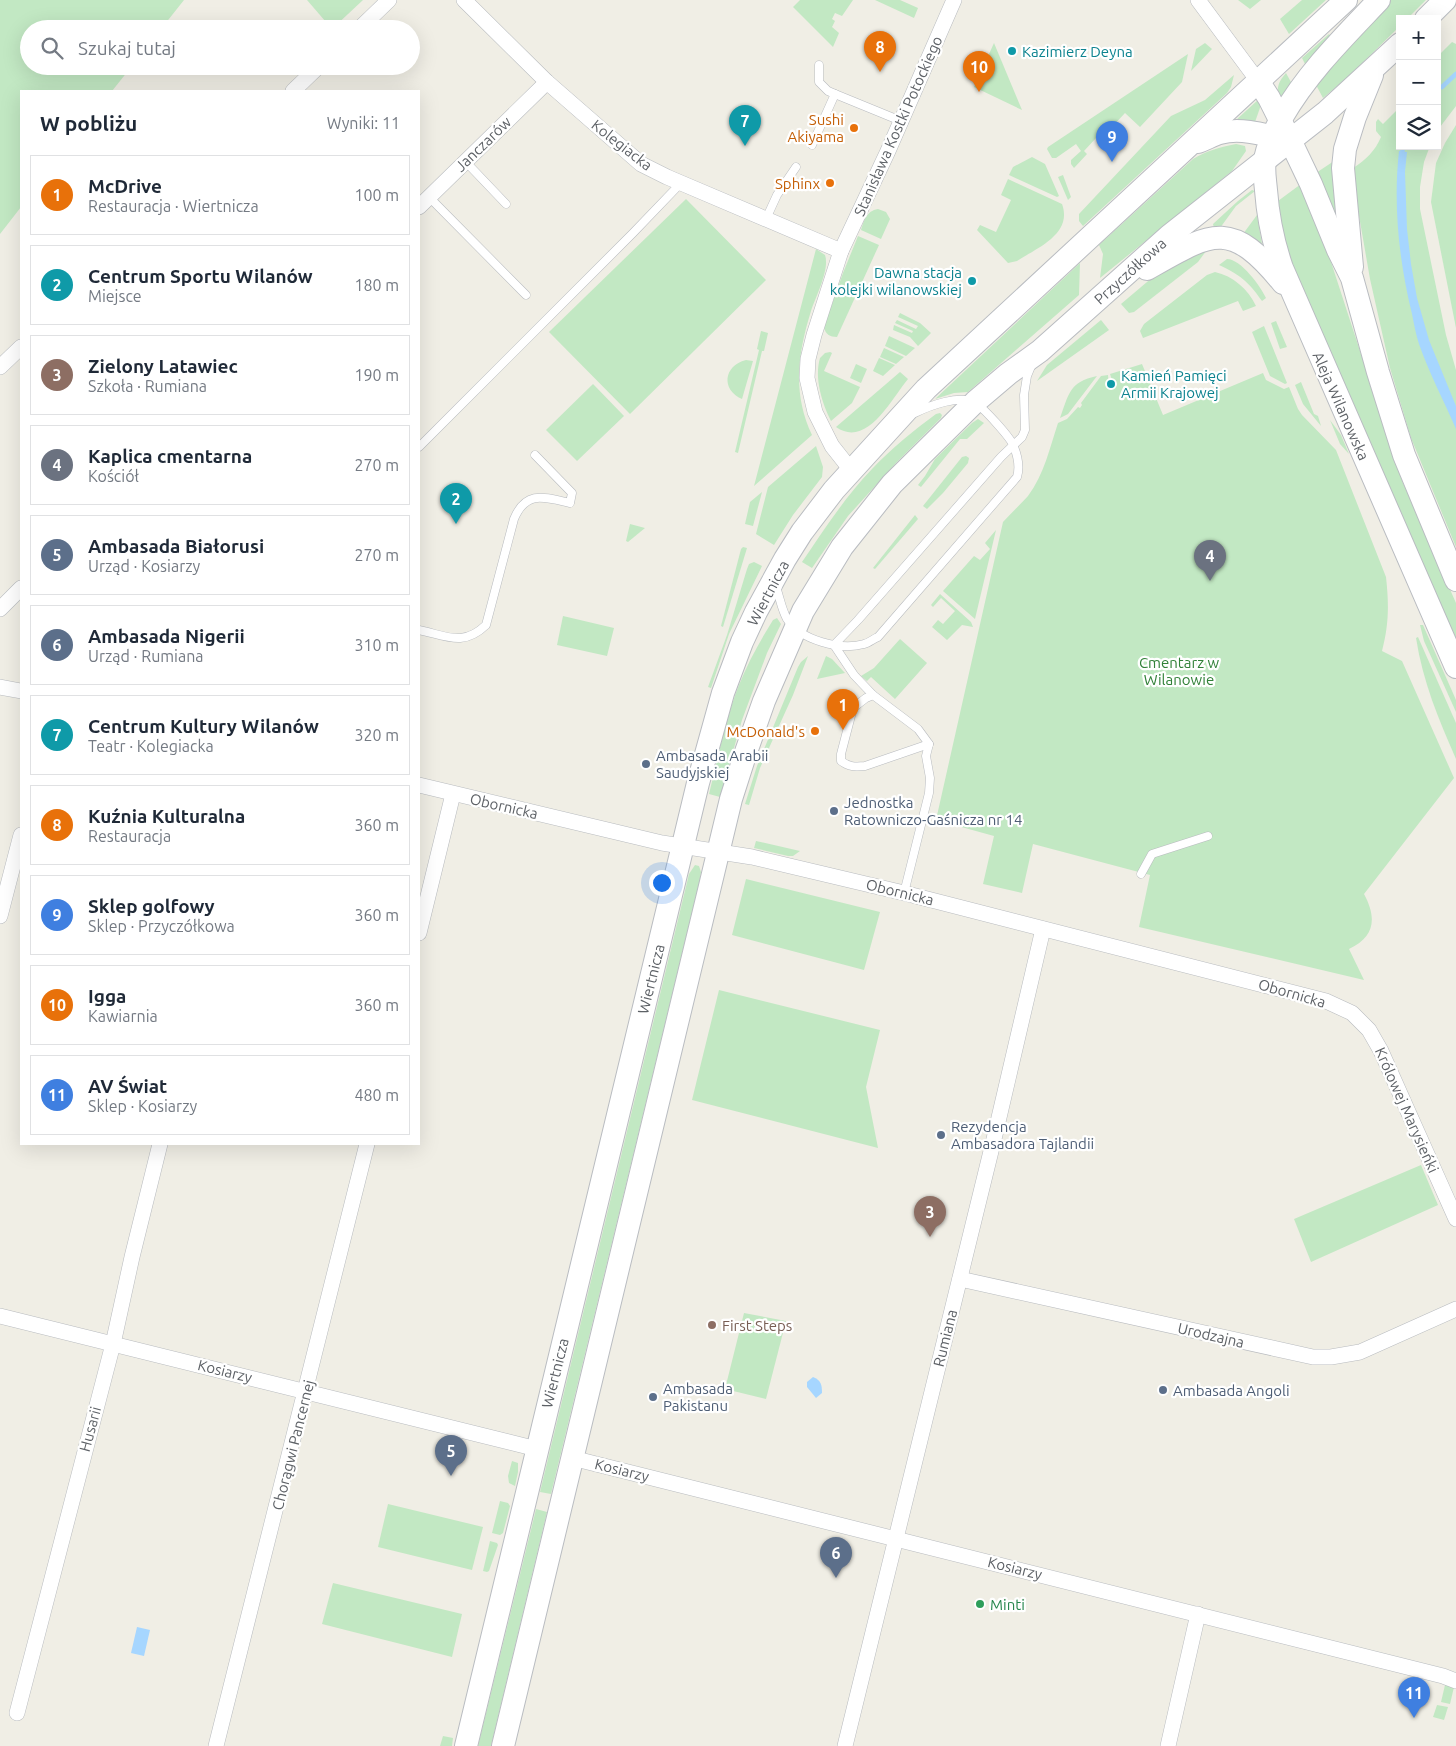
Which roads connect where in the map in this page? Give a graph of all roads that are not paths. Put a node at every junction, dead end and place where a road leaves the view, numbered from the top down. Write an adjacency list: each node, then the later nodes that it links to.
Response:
1 (389, 0): 9 (street)
2 (464, 0): 15 (street, Kolegiacka)
3 (954, 0): 18 (street, Stanisława Kostki Potockiego)
4 (1198, 0): 14 (street)
5 (1346, 0): 14 (main road)
6 (1379, 0): 19 (main road)
7 (1445, 0): 8 (main road)
8 (1430, 15)
9 (368, 20)
10 (1396, 48): 12 (main road, Przyczółkowa)
11 (819, 65): 17 (lane)
12 (1374, 69): 19 (main road, Przyczółkowa); 30 (main road)
13 (310, 75): 16 (street)
14 (1258, 81): 19 (main road); 21 (main road)
15 (547, 82): 23 (street, Janczarów); 25 (street, Kolegiacka)
16 (294, 90)
17 (835, 94): 18 (lane); 20 (lane)
18 (901, 120): 29 (street, Stanisława Kostki Potockiego)
19 (1281, 132): 21 (main road); 22 (main road, Przyczółkowa); 30 (main road)
20 (812, 145)
21 (1188, 146): 38 (main road)
22 (1265, 160): 31 (main road, Przyczółkowa); 33 (main road, Aleja Wilanowska)
23 (465, 161): 26 (street, Janczarów); 27 (lane)
24 (796, 167): 28 (lane)
25 (680, 183): 28 (street, Kolegiacka); 40 (lane)
26 (424, 202): 32 (lane)
27 (506, 204)
28 (766, 219): 29 (street, Kolegiacka)
29 (841, 251): 42 (street)
30 (1352, 278): 44 (main road)
31 (1113, 287): 33 (main road); 35 (main road, Przyczółkowa)
32 (526, 295)
33 (1296, 300): 50 (main road, Aleja Wilanowska)
34 (20, 347): 36 (street)
35 (1040, 351): 37 (main road, Przyczółkowa); 39 (lane)
36 (0, 367)
37 (975, 402): 38 (lane); 39 (lane); 47 (main road, Przyczółkowa)
38 (892, 426): 42 (main road)
39 (1014, 444): 49 (lane); 49 (lane)
40 (420, 446)
41 (535, 455): 48 (lane)
42 (851, 470): 43 (main road, Wiertnicza)
43 (778, 571): 47 (lane); 59 (main road, Wiertnicza)
44 (1456, 580)
45 (20, 589): 46 (street)
46 (0, 609)
47 (795, 628): 49 (lane); 60 (main road)
48 (420, 630)
49 (834, 645): 53 (lane)
50 (1456, 667)
51 (0, 687): 52 (street)
52 (20, 691)
53 (873, 695): 54 (lane); 54 (lane)
54 (929, 744): 62 (lane)
55 (420, 785): 56 (street, Obornicka)
56 (453, 794): 59 (street, Obornicka); 64 (street)
57 (1208, 836): 61 (lane)
58 (20, 839): 63 (street)
59 (683, 846): 60 (street, Obornicka); 75 (main road, Wiertnicza)
60 (719, 851): 62 (street, Obornicka); 76 (main road)
61 (1141, 874)
62 (904, 893): 65 (street, Obornicka)
63 (0, 916)
64 (420, 929)
65 (1042, 929): 66 (street, Obornicka); 70 (street, Rumiana)
66 (1369, 1030): 69 (street, Królowej Marysieńki)
67 (160, 1145): 73 (street, Husarii)
68 (367, 1145): 74 (street, Chorągwi Pancernej)
69 (1456, 1219)
70 (960, 1278): 71 (street, Urodzajna); 77 (street, Rumiana)
71 (1456, 1309)
72 (0, 1316): 73 (street, Kosiarzy)
73 (113, 1344): 74 (street, Kosiarzy); 80 (street, Husarii)
74 (306, 1392): 75 (street, Kosiarzy); 81 (street, Chorągwi Pancernej)
75 (537, 1449): 82 (main road, Wiertnicza)
76 (572, 1458): 77 (street, Kosiarzy); 83 (main road)
77 (895, 1539): 78 (street, Kosiarzy); 84 (street, Rumiana)
78 (1198, 1614): 79 (street, Kosiarzy); 85 (street)
79 (1456, 1681)
80 (17, 1713)
81 (216, 1746)
82 (466, 1746)
83 (503, 1746)
84 (845, 1746)
85 (1168, 1746)

